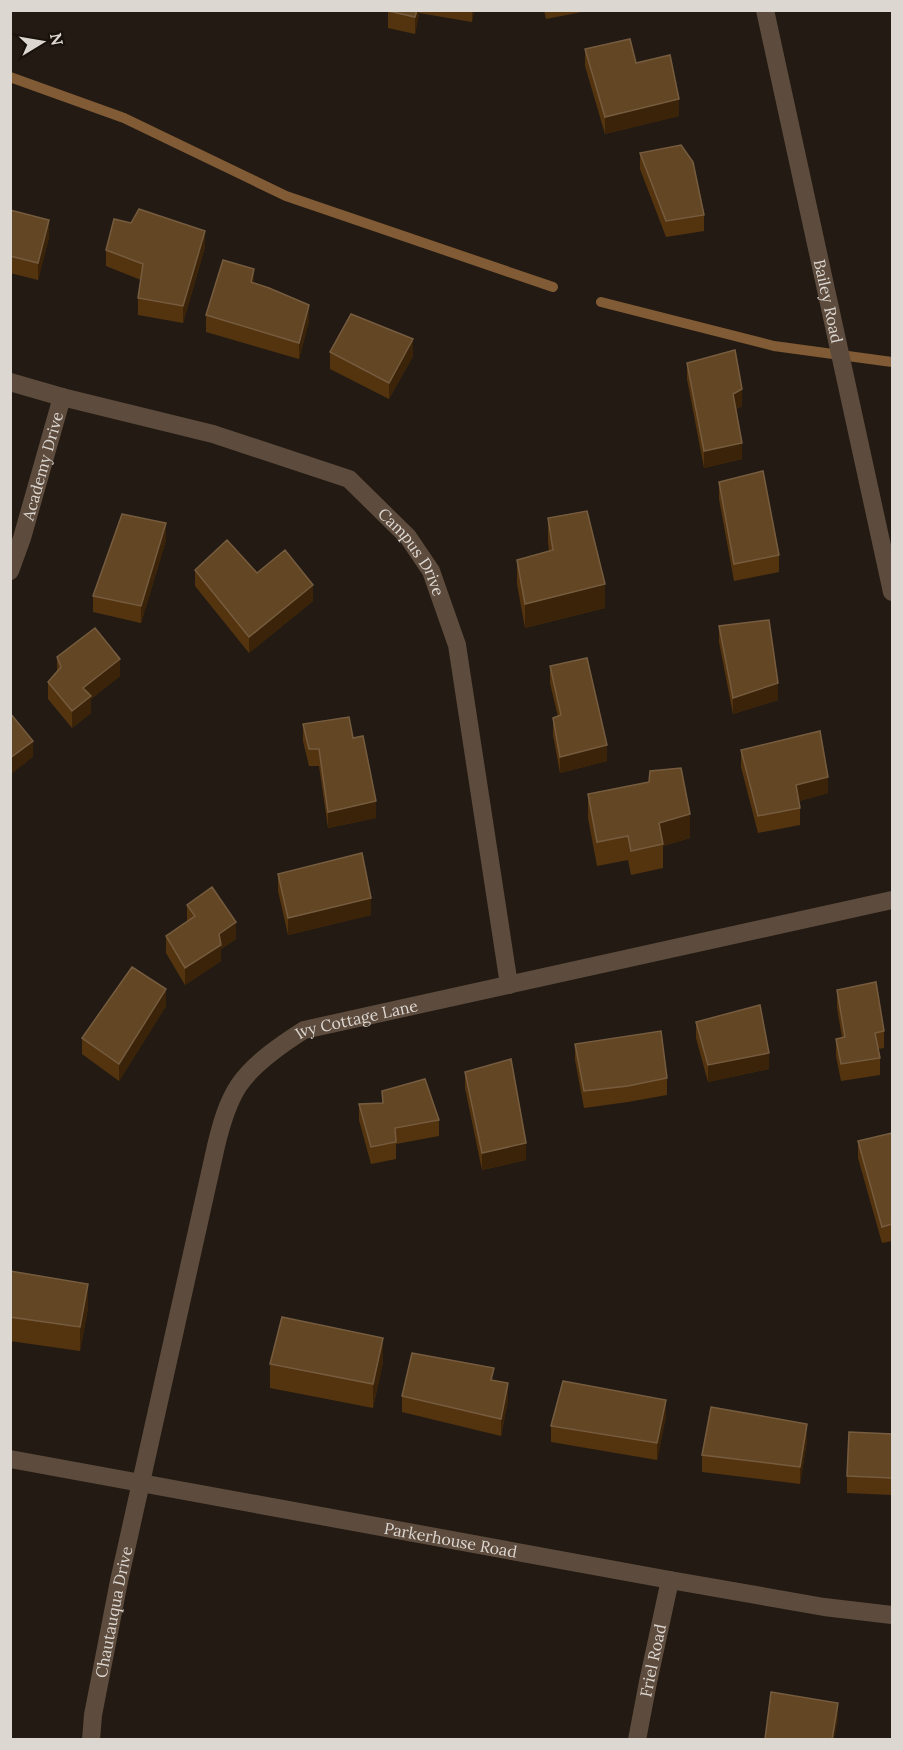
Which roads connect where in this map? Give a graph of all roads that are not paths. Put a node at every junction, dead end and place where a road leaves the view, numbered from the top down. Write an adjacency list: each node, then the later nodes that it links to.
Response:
1 (765, 10): 5 (street, Bailey Road)
2 (10, 382): 3 (street, Campus Drive)
3 (62, 397): 4 (street, Academy Drive); 7 (street, Campus Drive)
4 (10, 571)
5 (892, 592)
6 (892, 900): 7 (street, Ivy Cottage Lane)
7 (509, 985): 9 (street, Ivy Cottage Lane)
8 (10, 1459): 9 (street, Parkerhouse Road)
9 (141, 1483): 10 (street, Parkerhouse Road); 12 (street, Chautauqua Drive)
10 (670, 1581): 11 (street, Parkerhouse Road); 13 (street, Friel Road)
11 (892, 1615)
12 (91, 1740)
13 (637, 1740)

